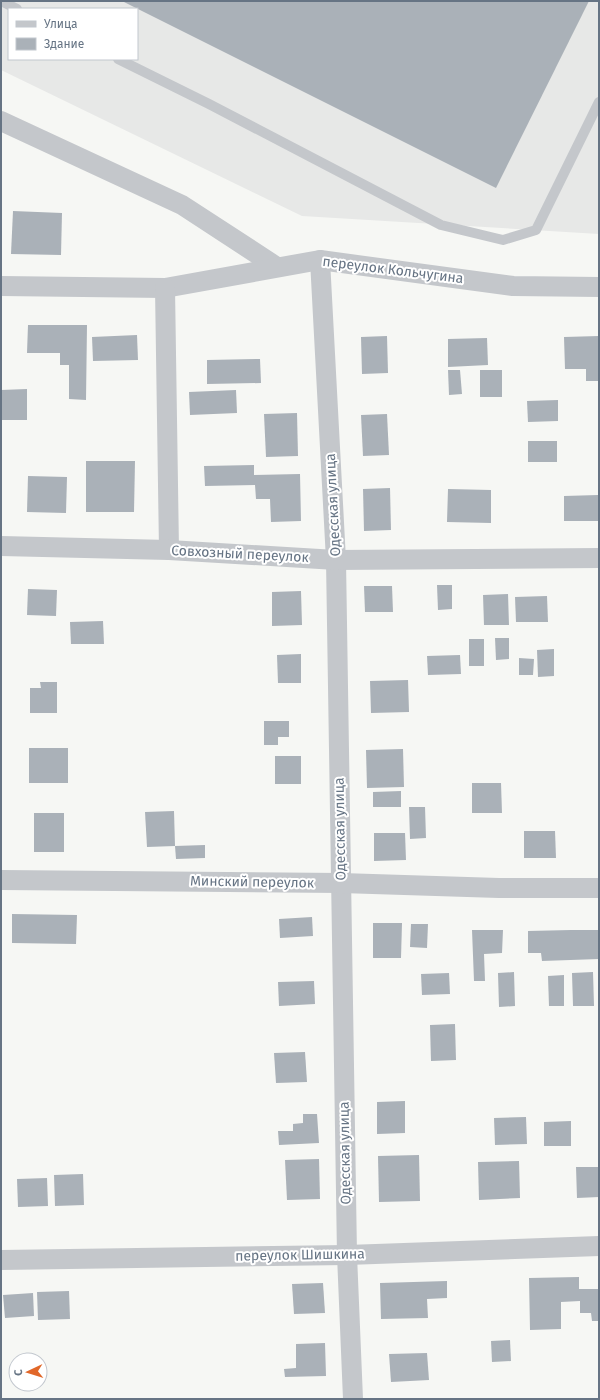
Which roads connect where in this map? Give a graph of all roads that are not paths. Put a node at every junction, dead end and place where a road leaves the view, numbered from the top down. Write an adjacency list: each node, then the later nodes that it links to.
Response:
1 (1, 1): 2 (lane)
2 (15, 8)
3 (120, 60): 4 (lane)
4 (599, 102)
5 (1, 121): 7 (street)
6 (320, 260): 7 (street, переулок Кольчугина); 9 (street, переулок Кольчугина); 14 (street, Одесская улица)
7 (277, 267): 10 (street, переулок Кольчугина)
8 (1, 286): 10 (street, переулок Кольчугина)
9 (599, 287)
10 (165, 288): 12 (street)
11 (1, 546): 12 (street, Совхозный переулок)
12 (169, 550): 14 (street, Совхозный переулок)
13 (599, 558): 14 (street, Совхозный переулок)
14 (336, 560): 16 (street, Одесская улица)
15 (1, 880): 16 (street, Минский переулок)
16 (341, 883): 17 (street, Минский переулок); 19 (street, Одесская улица)
17 (599, 888)
18 (599, 1246): 19 (street, переулок Шишкина)
19 (347, 1254): 20 (street, переулок Шишкина); 21 (street, Одесская улица)
20 (1, 1260)
21 (353, 1399)

